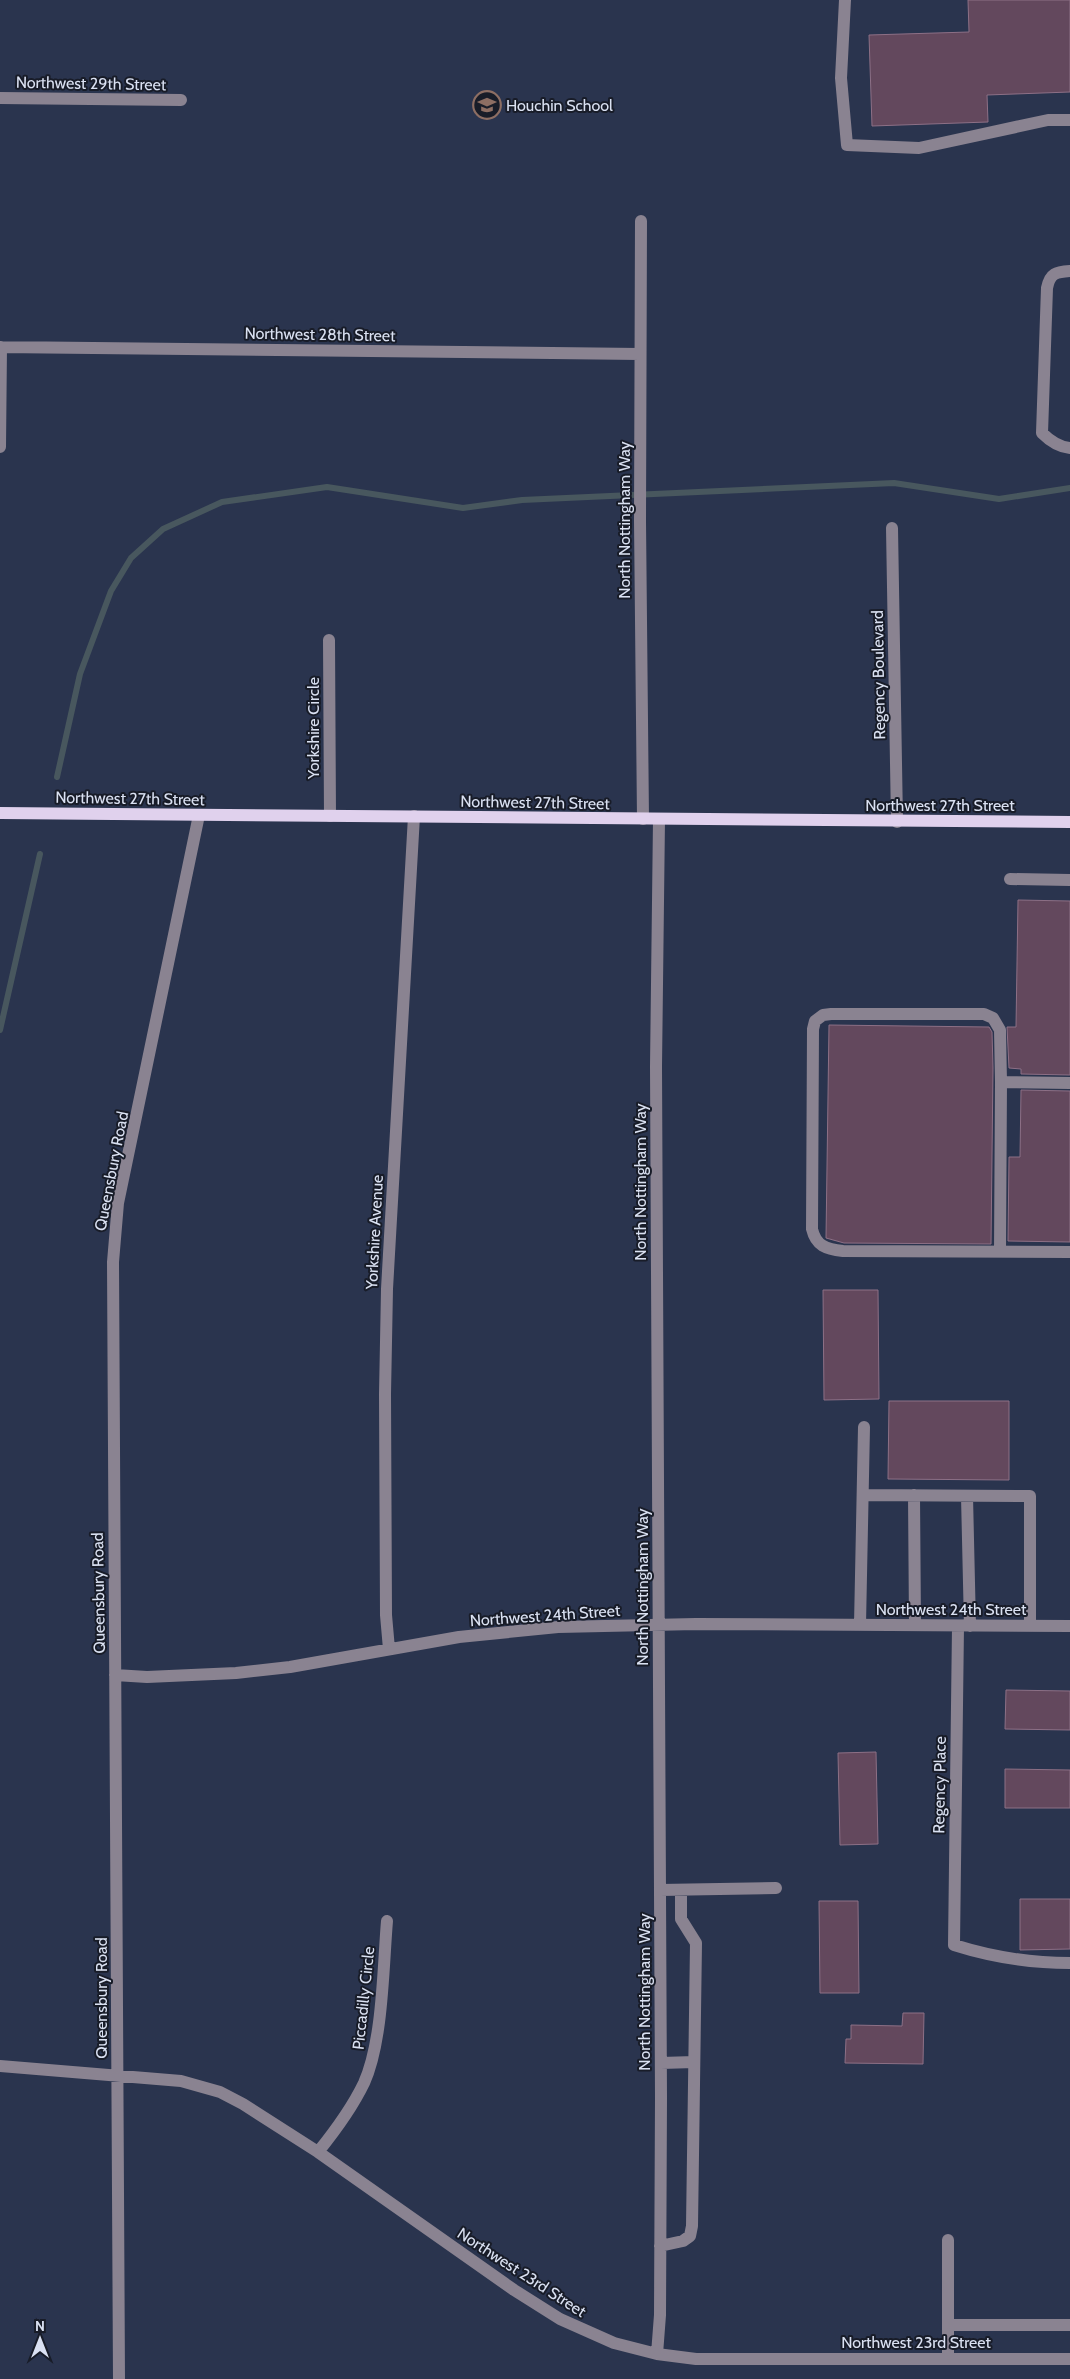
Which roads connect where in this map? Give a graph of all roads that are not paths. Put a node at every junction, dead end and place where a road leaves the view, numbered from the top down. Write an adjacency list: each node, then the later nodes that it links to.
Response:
1 (845, 0): 4 (street)
2 (0, 98): 3 (street, Northwest 29th Street)
3 (181, 100)
4 (1070, 120)
5 (641, 221): 8 (street, North Nottingham Way)
6 (1070, 271): 10 (street)
7 (1, 347): 8 (street, Northwest 28th Street); 9 (street)
8 (640, 354): 17 (street, North Nottingham Way)
9 (0, 447)
10 (1070, 448)
11 (892, 528): 19 (street, Regency Boulevard)
12 (329, 640): 15 (street, Yorkshire Circle)
13 (0, 813): 14 (main road, Northwest 27th Street)
14 (199, 815): 15 (main road, Northwest 27th Street); 38 (street, Queensbury Road)
15 (330, 816): 16 (main road, Northwest 27th Street)
16 (414, 816): 17 (main road, Northwest 27th Street); 37 (street, Yorkshire Avenue)
17 (643, 819): 18 (main road, Northwest 27th Street)
18 (659, 819): 19 (main road, Northwest 27th Street); 31 (street, North Nottingham Way)
19 (897, 822): 20 (main road, Northwest 27th Street)
20 (1070, 822)
21 (1010, 879): 22 (street)
22 (1070, 880)
23 (1001, 1082): 24 (street); 25 (street); 25 (street)
24 (1070, 1083)
25 (1000, 1252): 26 (street)
26 (1070, 1252)
27 (864, 1427): 28 (street)
28 (863, 1495): 29 (street); 32 (street)
29 (914, 1495): 30 (street); 33 (street)
30 (967, 1496): 34 (street, Regency Place); 35 (street)
31 (658, 1625): 32 (street, Northwest 24th Street); 37 (street, Northwest 24th Street); 40 (street, North Nottingham Way)
32 (860, 1625): 33 (street, Northwest 24th Street)
33 (915, 1625): 34 (street, Northwest 24th Street)
34 (964, 1626): 35 (street, Northwest 24th Street); 43 (street, Regency Place)
35 (1030, 1626): 36 (street, Northwest 24th Street)
36 (1070, 1626)
37 (389, 1649): 38 (street, Northwest 24th Street)
38 (115, 1675): 47 (street, Queensbury Road)
39 (776, 1888): 41 (street)
40 (660, 1890): 41 (street); 45 (street, North Nottingham Way)
41 (681, 1890): 44 (street)
42 (387, 1921): 48 (street, Piccadilly Circle)
43 (1070, 1963)
44 (694, 2062): 45 (street); 50 (street)
45 (661, 2063): 50 (street, North Nottingham Way)
46 (0, 2066): 47 (street, Northwest 23rd Street)
47 (118, 2075): 48 (street, Northwest 23rd Street); 56 (street, Queensbury Road)
48 (318, 2152): 53 (street, Northwest 23rd Street)
49 (948, 2240): 51 (street)
50 (660, 2246): 53 (street, North Nottingham Way)
51 (948, 2325): 52 (street); 54 (street)
52 (1070, 2325)
53 (657, 2354): 54 (street, Northwest 23rd Street)
54 (948, 2358): 55 (street, Northwest 23rd Street)
55 (1070, 2358)
56 (119, 2379)

